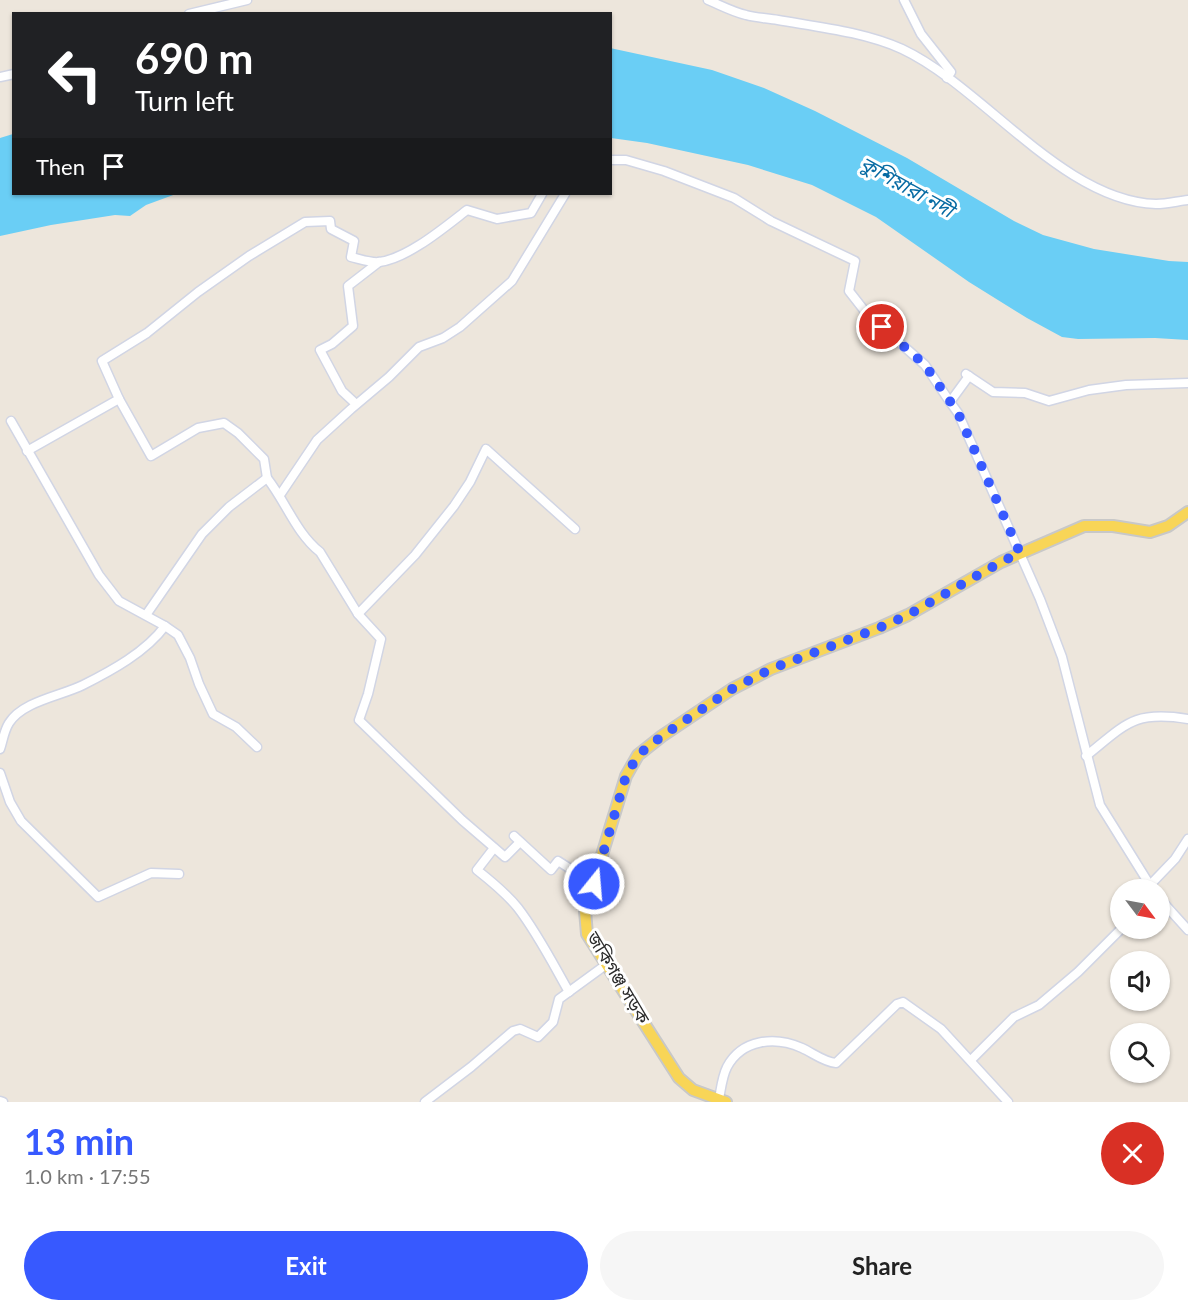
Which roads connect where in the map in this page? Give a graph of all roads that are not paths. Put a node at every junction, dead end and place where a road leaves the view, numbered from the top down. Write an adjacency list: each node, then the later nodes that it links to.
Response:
1 (247, 0): 4 (street)
2 (708, 0): 5 (street)
3 (904, 0): 5 (street)
4 (197, 12)
5 (947, 78): 9 (street)
6 (612, 160): 13 (street)
7 (541, 195): 10 (street)
8 (564, 195): 14 (street)
9 (1188, 200)
10 (379, 262): 12 (street); 14 (street)
11 (1188, 383): 13 (street)
12 (118, 399): 16 (street); 17 (street)
13 (950, 402): 21 (street)
14 (356, 404): 18 (street)
15 (11, 421): 16 (street)
16 (27, 451): 23 (street)
17 (267, 478): 18 (street); 23 (street)
18 (280, 495): 22 (street)
19 (1188, 512): 21 (main road, জকিগঞ্জ সড়ক)
20 (575, 529): 22 (street)
21 (1020, 553): 28 (street); 35 (main road, জকিগঞ্জ সড়ক)
22 (358, 614): 31 (street)
23 (146, 615): 24 (street)
24 (165, 626): 26 (street); 27 (street)
25 (1188, 719): 28 (street)
26 (257, 747)
27 (0, 749)
28 (1086, 756): 33 (street)
29 (0, 773): 32 (street)
30 (1188, 839): 34 (street)
31 (494, 848): 35 (street); 40 (street)
32 (178, 874)
33 (1147, 879)
34 (1159, 879)
35 (594, 884): 39 (main road, জকিগঞ্জ সড়ক)
36 (1170, 910): 37 (street)
37 (1188, 930)
38 (1111, 939): 41 (street)
39 (607, 964): 40 (street); 42 (main road, জকিগঞ্জ সড়ক)
40 (569, 992): 44 (street)
41 (971, 1060): 42 (street); 43 (street)
42 (722, 1101)
43 (1006, 1101)
44 (425, 1102)

